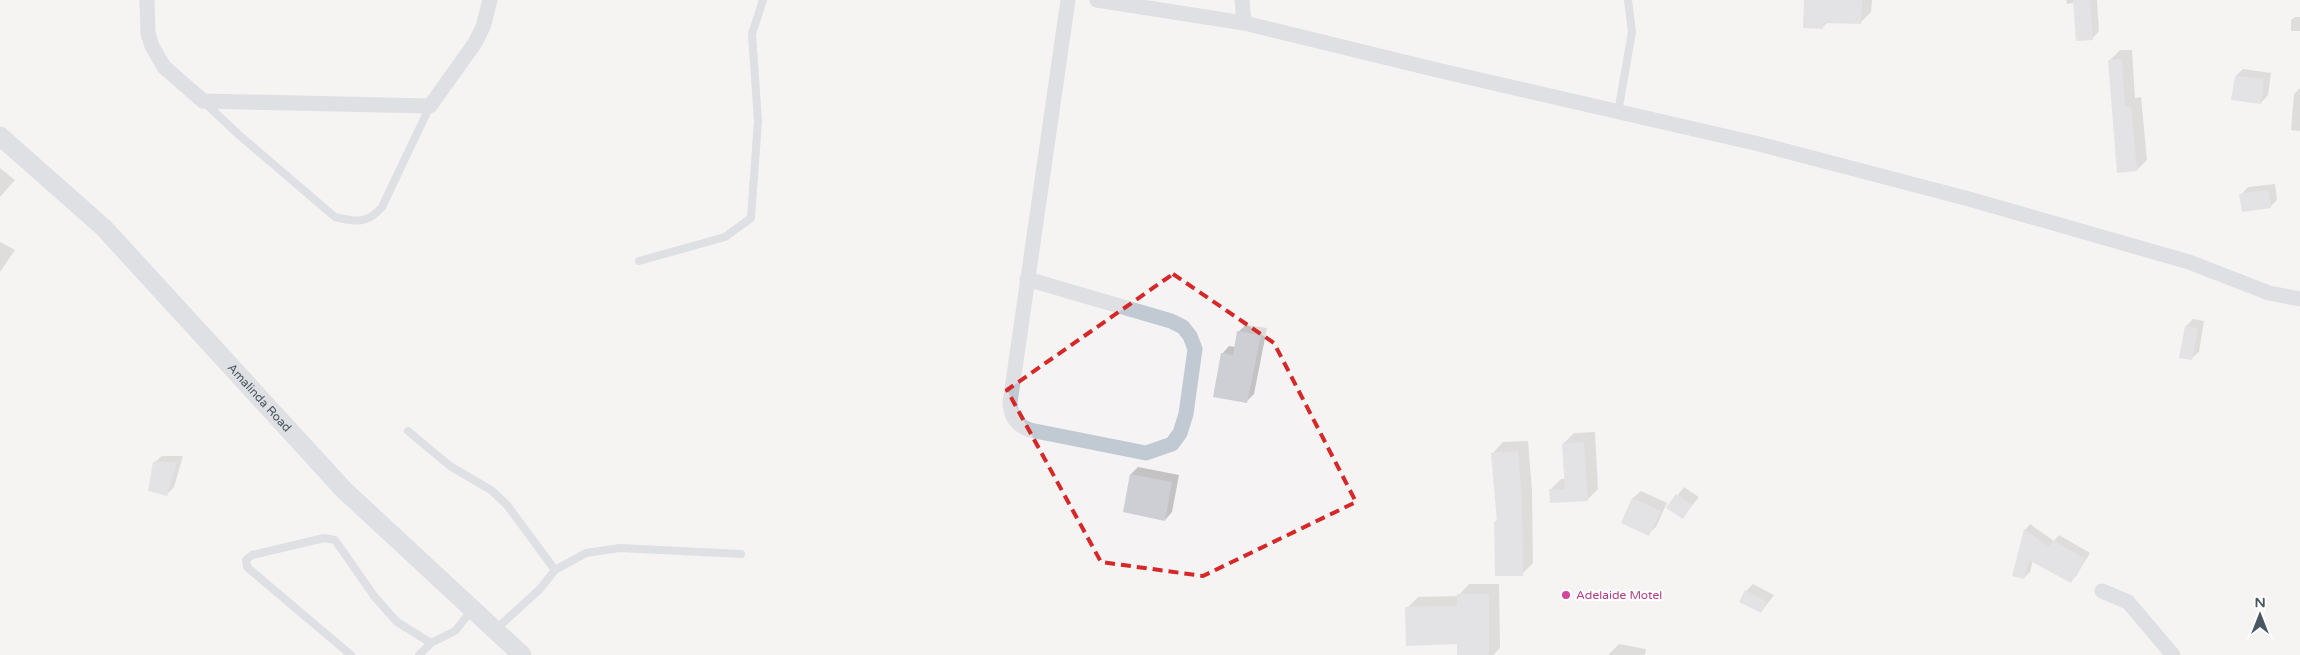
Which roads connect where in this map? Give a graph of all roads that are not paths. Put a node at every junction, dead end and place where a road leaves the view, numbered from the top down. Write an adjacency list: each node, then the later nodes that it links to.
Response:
1 (147, 0): 9 (street)
2 (490, 0): 10 (street)
3 (763, 0): 13 (lane)
4 (1068, 0): 14 (street)
5 (1097, 0): 8 (street)
6 (1242, 0): 8 (street)
7 (1628, 0): 11 (lane)
8 (1244, 23): 11 (street)
9 (203, 101): 10 (street); 10 (lane)
10 (430, 106)
11 (1618, 112): 15 (street)
12 (0, 136): 20 (street, Amalinda Road)
13 (639, 262)
14 (1027, 279): 14 (street)
15 (2300, 299)
16 (408, 430): 18 (lane)
17 (741, 554): 18 (lane)
18 (555, 570): 21 (lane)
19 (2102, 591): 26 (street)
20 (473, 608): 21 (street, Amalinda Road); 22 (lane)
21 (496, 629): 25 (street, Amalinda Road)
22 (432, 643): 23 (lane); 24 (lane)
23 (351, 655)
24 (419, 655)
25 (522, 655)
26 (2173, 655)

